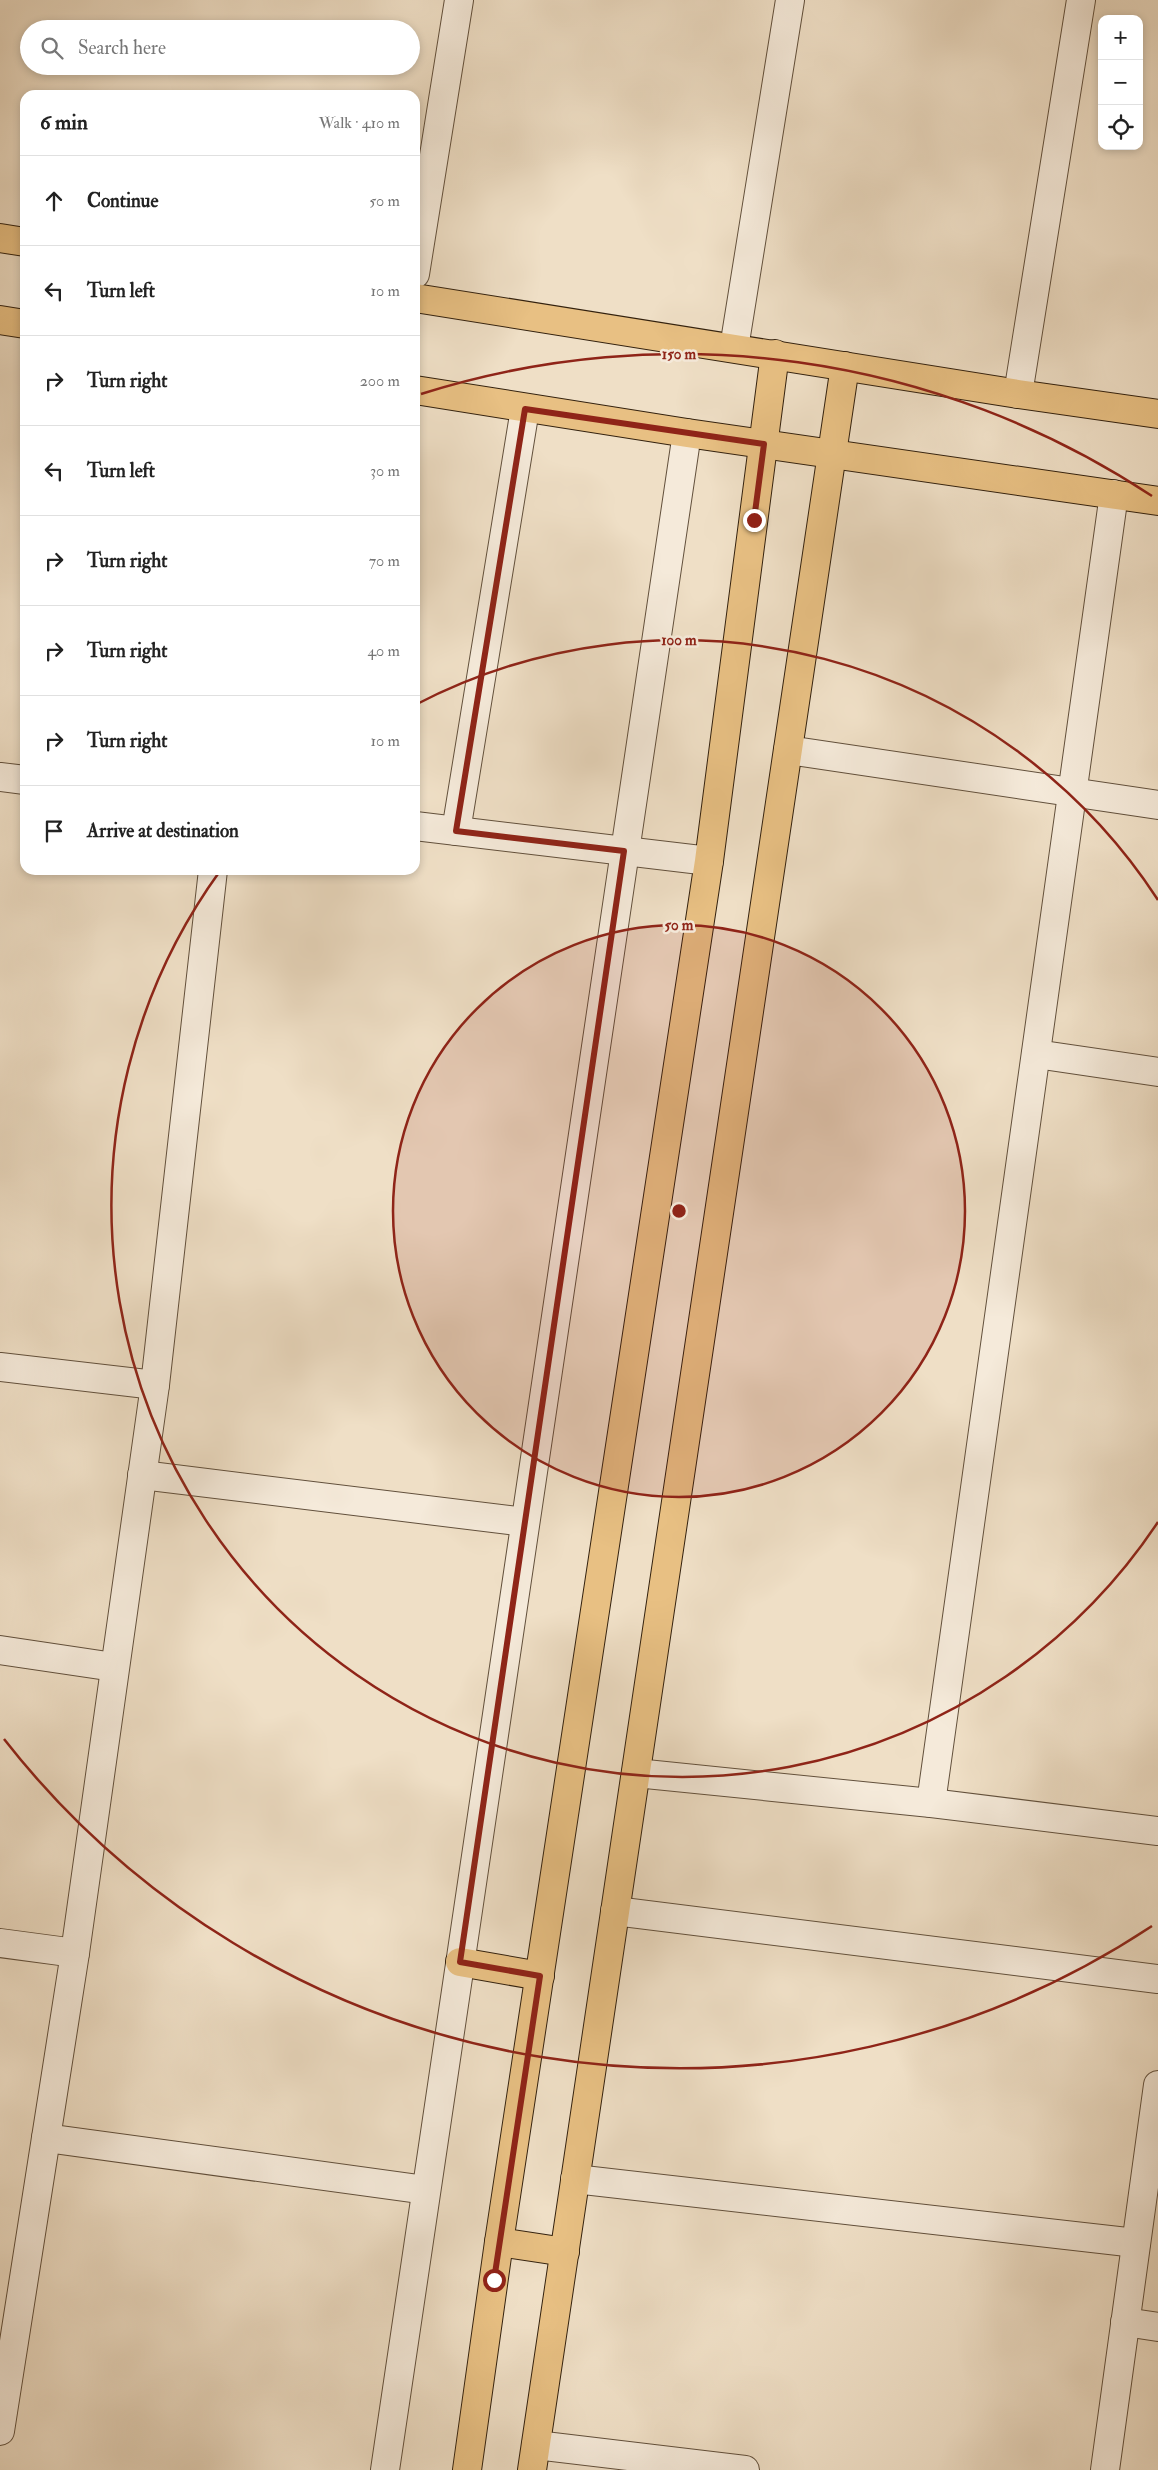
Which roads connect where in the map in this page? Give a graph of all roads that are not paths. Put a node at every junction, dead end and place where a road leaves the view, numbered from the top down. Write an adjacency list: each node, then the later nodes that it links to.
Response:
1 (458, 0): 6 (street)
2 (790, 0): 10 (street)
3 (1081, 0): 14 (street)
4 (0, 238): 5 (main road)
5 (20, 241)
6 (420, 242)
7 (420, 299): 10 (main road)
8 (0, 320): 9 (main road)
9 (20, 323)
10 (734, 348): 11 (main road)
11 (775, 354): 12 (main road); 18 (main road)
12 (845, 366): 14 (main road); 19 (main road)
13 (420, 391): 15 (main road)
14 (1018, 394): 16 (main road)
15 (525, 409): 17 (main road); 28 (street)
16 (1158, 414)
17 (686, 433): 18 (main road); 29 (street)
18 (764, 444): 19 (main road); 30 (main road)
19 (832, 454): 20 (main road); 22 (main road)
20 (1114, 494): 21 (main road); 25 (street)
21 (1158, 501)
22 (788, 750): 25 (street); 40 (main road)
23 (0, 777): 24 (street)
24 (20, 779)
25 (1073, 791): 26 (street); 32 (street)
26 (1158, 805)
27 (420, 827): 28 (street)
28 (456, 831): 29 (street)
29 (624, 851): 30 (street); 37 (street)
30 (709, 861): 47 (main road)
31 (212, 875): 35 (street)
32 (1036, 1054): 33 (street); 41 (street)
33 (1158, 1072)
34 (0, 1367): 35 (street)
35 (155, 1386): 36 (street)
36 (142, 1475): 37 (street); 39 (street)
37 (525, 1522): 46 (street)
38 (0, 1650): 39 (street)
39 (114, 1666): 45 (street)
40 (636, 1772): 41 (street); 43 (main road)
41 (931, 1803): 42 (street)
42 (1158, 1831)
43 (615, 1911): 48 (street); 51 (main road)
44 (0, 1943): 45 (street)
45 (75, 1953): 50 (street)
46 (460, 1962): 47 (main road); 52 (street)
47 (540, 1976): 53 (main road)
48 (1158, 1978)
49 (1158, 2085): 54 (street)
50 (46, 2138): 52 (street); 58 (street)
51 (575, 2179): 54 (street); 55 (main road)
52 (426, 2190): 60 (street)
53 (499, 2242): 55 (main road); 61 (main road)
54 (1136, 2243): 56 (street)
55 (564, 2252): 59 (main road)
56 (1125, 2322): 57 (street); 63 (street)
57 (1158, 2327)
58 (0, 2431)
59 (534, 2458): 62 (street)
60 (385, 2470)
61 (467, 2470)
62 (745, 2470)
63 (1105, 2470)

